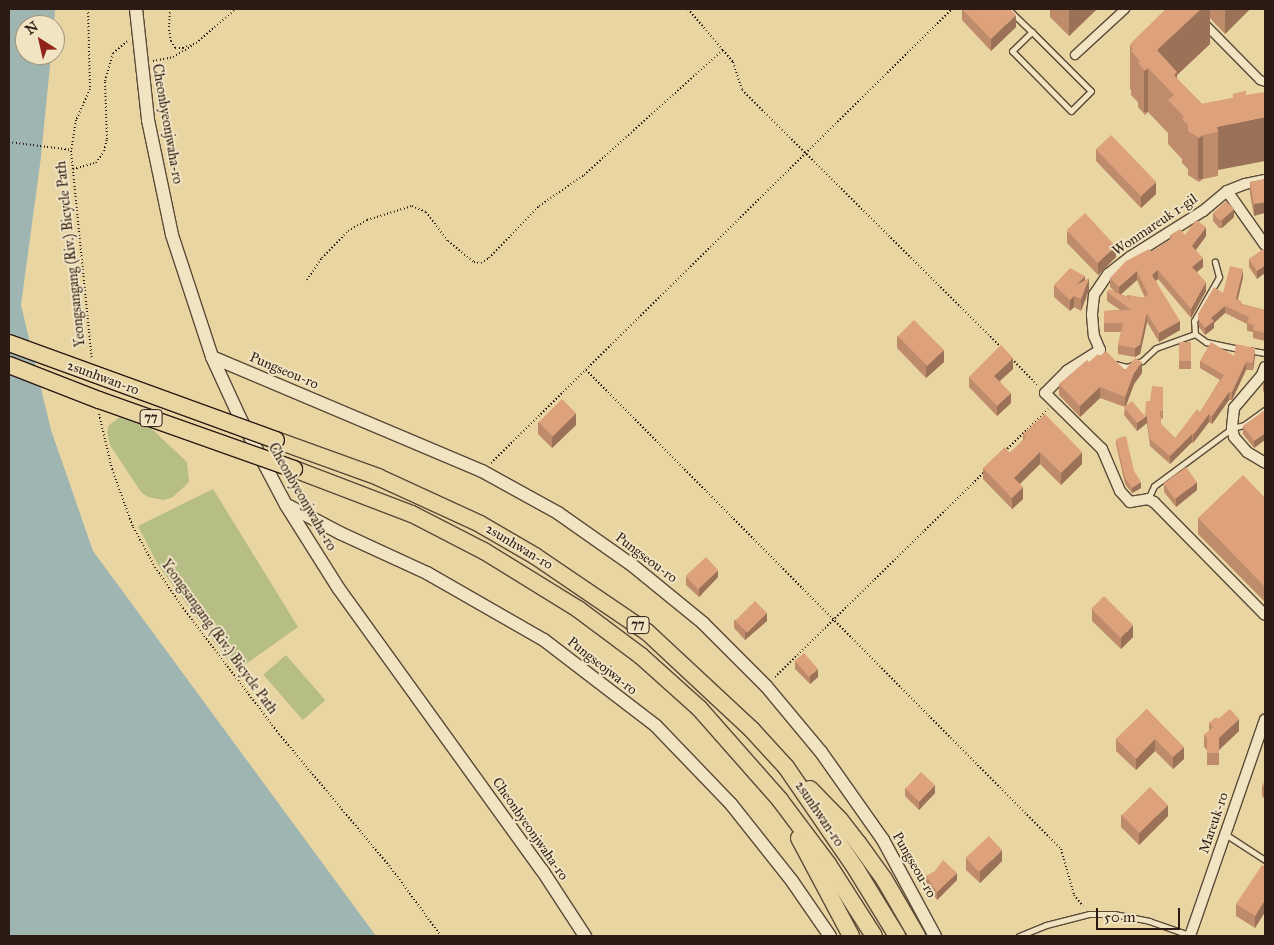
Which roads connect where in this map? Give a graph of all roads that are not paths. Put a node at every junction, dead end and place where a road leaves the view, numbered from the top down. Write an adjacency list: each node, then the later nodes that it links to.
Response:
1 (136, 9): 15 (street, Cheonbyeonjwaha-ro)
2 (1008, 9): 5 (lane)
3 (1125, 9): 6 (street)
4 (1190, 9): 7 (street)
5 (1032, 32): 5 (lane)
6 (1075, 55)
7 (1265, 82)
8 (1265, 180): 9 (street, Wonmareuk 1-gil)
9 (1227, 191): 10 (street); 22 (street, Wonmareuk 1-gil)
10 (1265, 245)
11 (1215, 262): 12 (lane)
12 (1195, 334): 14 (lane); 16 (lane)
13 (9, 343): 26 (highway, 2sunhwan-ro / 77, bridge)
14 (1265, 353)
15 (212, 357): 23 (street, Cheonbyeonjwaha-ro); 36 (street, Pungseou-ro)
16 (1110, 360)
17 (9, 365): 27 (highway, 2sunhwan-ro / 77, bridge)
18 (1265, 367): 20 (street)
19 (1265, 410): 20 (lane)
20 (1232, 428): 21 (street); 22 (lane)
21 (1265, 463)
22 (1148, 499): 24 (street)
23 (286, 505): 30 (street, Cheonbyeonjwaha-ro); 31 (street, Pungseojwa-ro)
24 (1265, 615)
25 (1265, 720): 28 (street, Mareuk-ro)
26 (786, 767): 34 (highway, 2sunhwan-ro / 77); 35 (highway)
27 (780, 800): 32 (highway); 33 (highway, 2sunhwan-ro / 77)
28 (1224, 834): 29 (lane); 38 (street, Mareuk-ro)
29 (1265, 860)
30 (585, 936)
31 (830, 936)
32 (851, 936)
33 (874, 936)
34 (897, 936)
35 (917, 936)
36 (935, 936)
37 (1019, 936): 38 (lane)
38 (1191, 936)

